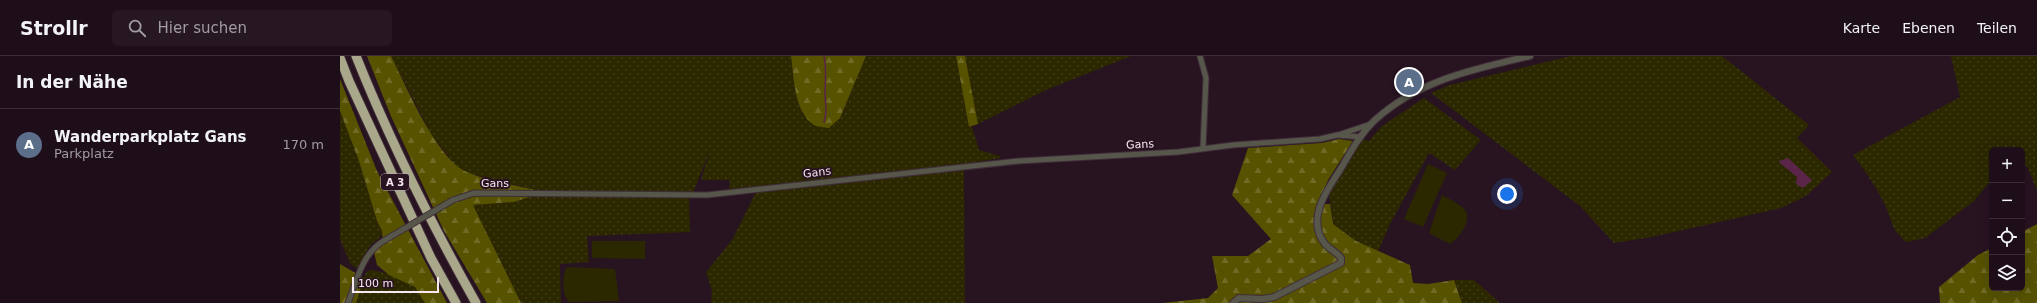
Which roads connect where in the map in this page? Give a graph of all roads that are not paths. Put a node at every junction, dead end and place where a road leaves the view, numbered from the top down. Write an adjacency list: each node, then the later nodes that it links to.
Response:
1 (356, 56): 11 (highway, A 3)
2 (1200, 56): 8 (street)
3 (1530, 56): 5 (street)
4 (340, 58): 10 (highway, A 3)
5 (1371, 124): 6 (street, Gans); 7 (street)
6 (1338, 135): 7 (street, Gans); 8 (street, Gans)
7 (1361, 137): 12 (street)
8 (1203, 148): 9 (street, Gans, bridge)
9 (348, 303)
10 (456, 303)
11 (476, 303)
12 (1233, 303)

